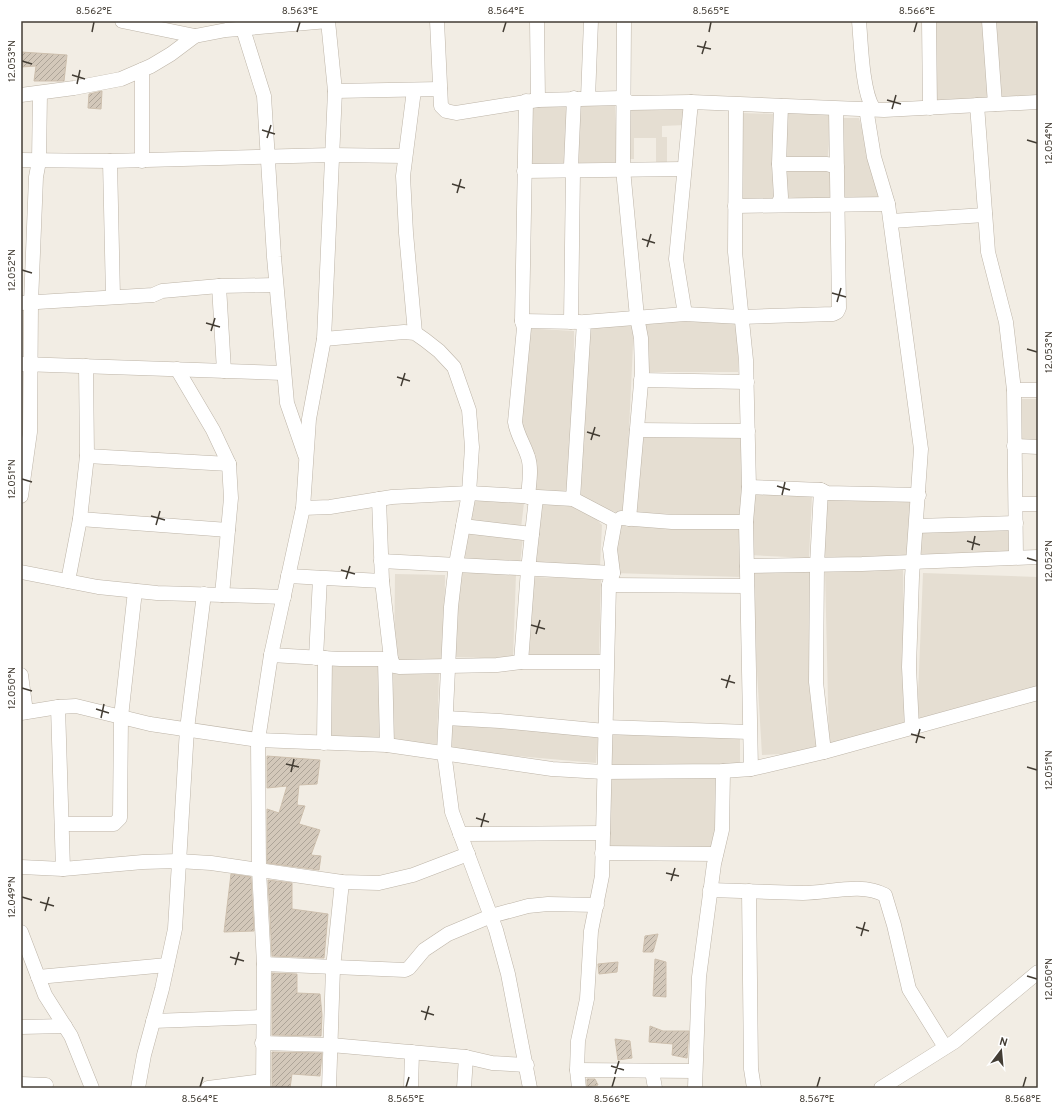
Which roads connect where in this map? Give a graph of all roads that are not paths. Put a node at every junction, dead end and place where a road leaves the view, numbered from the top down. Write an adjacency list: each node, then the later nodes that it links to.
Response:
1 (122, 21): 10 (street)
2 (328, 21): 11 (street); 18 (street)
3 (437, 21): 16 (street)
4 (537, 21): 24 (street)
5 (591, 21): 22 (street)
6 (624, 21): 23 (street)
7 (859, 21): 31 (street)
8 (929, 21): 32 (street)
9 (989, 21): 27 (street)
10 (140, 23): 14 (street)
11 (274, 23): 13 (street)
12 (225, 26): 13 (street); 14 (street)
13 (243, 29): 36 (street)
14 (195, 36): 15 (street)
15 (142, 70): 19 (street); 40 (street)
16 (440, 89): 17 (street); 24 (street)
17 (414, 90): 18 (street); 35 (street)
18 (335, 91): 34 (street)
19 (40, 93): 20 (street); 38 (street)
20 (21, 95)
21 (574, 98): 22 (street); 24 (street); 46 (street)
22 (588, 98): 23 (street)
23 (622, 98): 25 (street); 43 (street)
24 (532, 100): 45 (street)
25 (690, 102): 28 (street); 44 (street)
26 (1038, 102): 27 (street)
27 (995, 104): 29 (street)
28 (736, 105): 30 (street); 50 (street)
29 (977, 105): 32 (street); 51 (street)
30 (781, 106): 33 (street); 41 (street)
31 (870, 108): 32 (street); 33 (street); 48 (street)
32 (930, 108)
33 (836, 109): 42 (street)
34 (331, 155): 35 (street); 36 (street); 64 (street)
35 (405, 156): 63 (street)
36 (267, 157): 40 (street); 54 (street)
37 (21, 160): 38 (street)
38 (39, 161): 39 (street); 52 (street)
39 (110, 161): 40 (street); 56 (street)
40 (142, 161)
41 (779, 164): 42 (street); 49 (street)
42 (837, 167): 47 (street)
43 (623, 169): 44 (street); 46 (street); 59 (street)
44 (684, 169): 58 (street)
45 (524, 171): 46 (street); 61 (street)
46 (573, 171): 62 (street)
47 (838, 204): 48 (street); 49 (street); 60 (street)
48 (888, 204): 53 (street)
49 (778, 205): 50 (street)
50 (735, 206): 60 (street)
51 (985, 215): 53 (street); 72 (street)
52 (28, 216): 57 (street)
53 (891, 221): 85 (street)
54 (276, 285): 55 (street); 69 (street)
55 (219, 286): 56 (street); 68 (street)
56 (113, 297): 57 (street)
57 (26, 303): 65 (street)
58 (685, 314): 59 (street); 60 (street)
59 (637, 317): 62 (street); 70 (street)
60 (741, 317): 71 (street)
61 (522, 321): 62 (street); 87 (street)
62 (577, 322): 89 (street)
63 (415, 333): 64 (street); 84 (street)
64 (324, 339): 80 (street)
65 (26, 364): 66 (street); 76 (street)
66 (86, 366): 67 (street); 79 (street)
67 (177, 370): 68 (street); 81 (street)
68 (224, 371): 69 (street)
69 (283, 373): 80 (street)
70 (641, 380): 71 (street); 74 (street)
71 (747, 382): 75 (street)
72 (1014, 390): 73 (street); 77 (street)
73 (1038, 390)
74 (637, 430): 75 (street); 94 (street)
75 (748, 431): 82 (street)
76 (25, 432): 86 (street)
77 (1014, 446): 78 (street); 90 (street)
78 (1038, 447)
79 (87, 456): 81 (street); 93 (street)
80 (307, 459): 92 (street)
81 (229, 464): 100 (street)
82 (749, 487): 83 (street); 96 (street)
83 (821, 490): 85 (street); 107 (street)
84 (469, 492): 87 (street); 88 (street); 98 (street)
85 (919, 495): 99 (street)
86 (21, 496)
87 (532, 497): 89 (street); 101 (street)
88 (379, 499): 92 (street); 104 (street)
89 (573, 499): 95 (street)
90 (1016, 504): 91 (street); 97 (street)
91 (1038, 504)
92 (303, 508): 111 (street)
93 (80, 519): 100 (street); 114 (street)
94 (629, 519): 95 (street); 96 (street)
95 (615, 521): 113 (street)
96 (746, 522): 108 (street)
97 (1016, 523): 99 (street); 102 (street)
98 (463, 526): 101 (street); 106 (street)
99 (916, 526): 105 (street)
100 (228, 530): 119 (street)
101 (532, 534): 109 (street)
102 (1016, 557): 103 (street); 105 (street)
103 (1038, 557)
104 (381, 561): 106 (street); 115 (street)
105 (913, 562): 107 (street); 133 (street)
106 (456, 564): 109 (street); 126 (street)
107 (817, 565): 108 (street); 141 (street)
108 (746, 566): 116 (street)
109 (528, 570): 113 (street); 124 (street)
110 (21, 572): 114 (street)
111 (288, 576): 112 (street); 120 (street)
112 (320, 578): 115 (street); 122 (street)
113 (611, 579): 116 (street); 125 (street)
114 (68, 581): 117 (street)
115 (382, 581): 123 (street)
116 (747, 586): 136 (street)
117 (135, 590): 118 (street); 131 (street)
118 (204, 594): 119 (street); 135 (street)
119 (222, 595): 120 (street)
120 (284, 597): 121 (street)
121 (271, 655): 122 (street); 137 (street)
122 (321, 658): 123 (street); 138 (street)
123 (388, 659): 126 (street); 139 (street)
124 (521, 662): 125 (street); 126 (street)
125 (606, 662): 134 (street)
126 (449, 666): 132 (street)
127 (21, 674): 130 (street)
128 (1038, 693): 133 (street)
129 (58, 707): 130 (street); 131 (street); 145 (street)
130 (23, 713)
131 (121, 717): 135 (street); 145 (street)
132 (446, 718): 134 (street); 140 (street)
133 (912, 728): 141 (street)
134 (605, 729): 136 (street); 144 (street)
135 (187, 730): 137 (street); 151 (street)
136 (749, 732): 142 (street)
137 (258, 740): 138 (street); 154 (street)
138 (324, 743): 139 (street)
139 (387, 745): 140 (street)
140 (444, 752): 144 (street); 147 (street)
141 (824, 752): 142 (street)
142 (751, 769): 143 (street)
143 (723, 771): 144 (street); 150 (street)
144 (603, 772): 146 (street)
145 (62, 824): 153 (street)
146 (603, 833): 147 (street); 148 (street)
147 (460, 834): 149 (street)
148 (602, 853): 150 (street); 158 (street)
149 (468, 854): 155 (street); 159 (street)
150 (716, 854): 156 (street)
151 (178, 861): 153 (street); 154 (street); 162 (street)
152 (21, 866): 153 (street)
153 (63, 869)
154 (259, 870): 155 (street); 161 (street)
155 (342, 882): 163 (street)
156 (710, 890): 157 (street); 178 (street)
157 (749, 891): 172 (street); 192 (street)
158 (597, 905): 159 (street); 176 (street)
159 (491, 916): 163 (street); 175 (street)
160 (21, 932): 165 (street)
161 (264, 964): 163 (street); 166 (street)
162 (167, 965): 165 (street); 167 (street)
163 (334, 968): 171 (street)
164 (1038, 972): 172 (street)
165 (38, 977): 168 (street)
166 (263, 1017): 167 (street); 170 (street)
167 (153, 1022): 183 (street)
168 (65, 1026): 169 (street); 182 (street)
169 (21, 1027)
170 (262, 1043): 171 (street); 181 (street)
171 (330, 1045): 173 (street); 185 (street)
172 (945, 1047): 193 (street)
173 (412, 1052): 174 (street); 186 (street)
174 (466, 1056): 175 (street); 187 (street)
175 (527, 1065): 188 (street)
176 (577, 1070): 177 (street); 189 (street)
177 (652, 1071): 178 (street); 190 (street)
178 (695, 1071): 191 (street)
179 (21, 1084): 180 (street)
180 (46, 1085)
181 (263, 1085): 184 (street)
182 (92, 1088)
183 (138, 1088)
184 (208, 1088)
185 (329, 1088)
186 (411, 1088)
187 (464, 1088)
188 (530, 1088)
189 (579, 1088)
190 (655, 1088)
191 (695, 1088)
192 (754, 1088)
193 (881, 1088)

